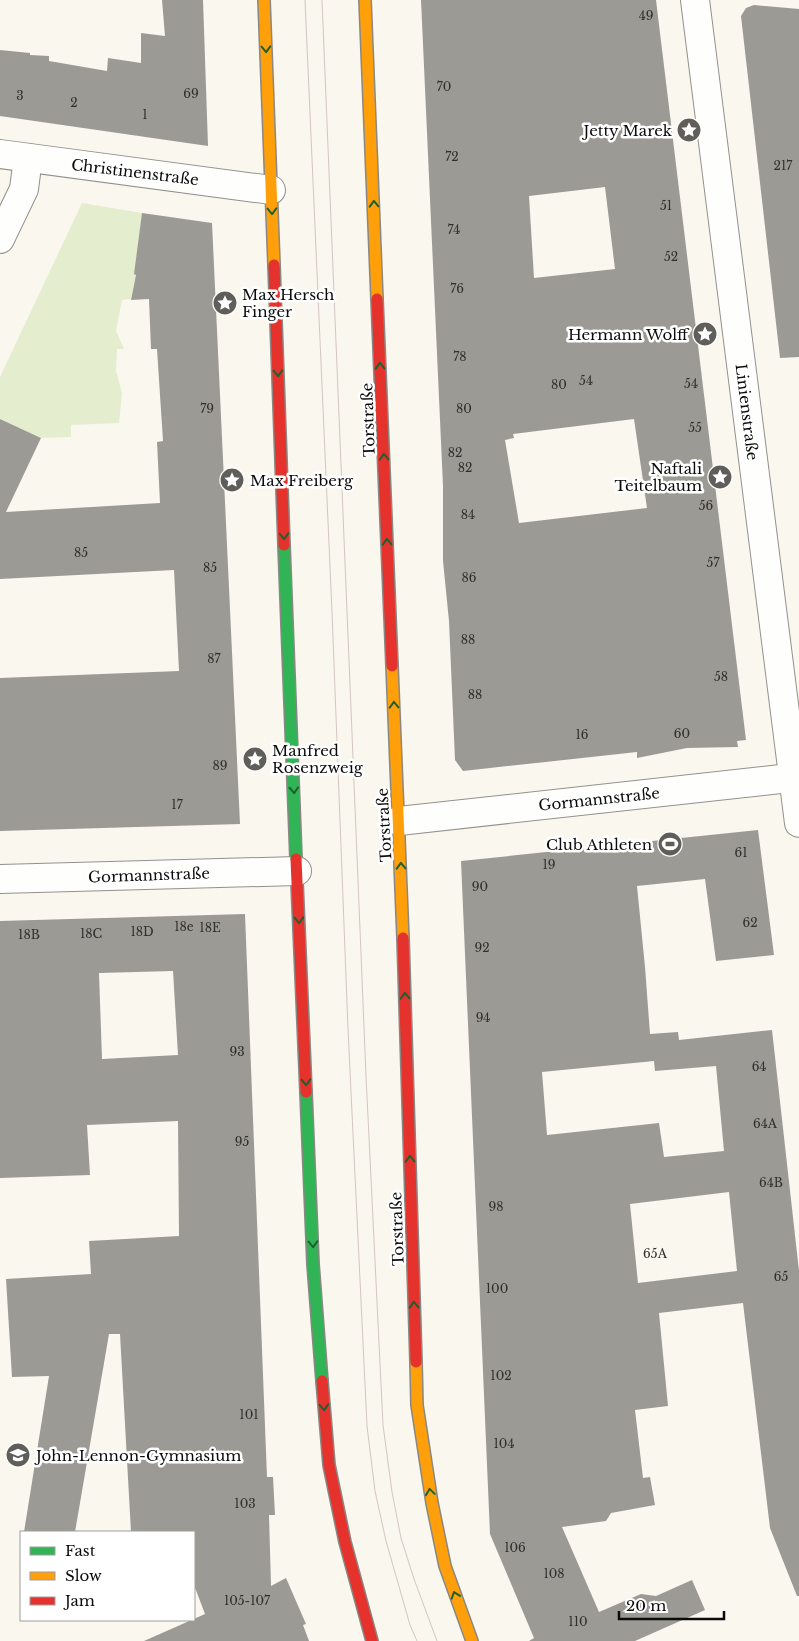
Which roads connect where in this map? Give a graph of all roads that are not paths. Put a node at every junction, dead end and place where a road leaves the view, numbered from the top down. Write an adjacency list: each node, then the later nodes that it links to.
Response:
1 (264, 0): 6 (main road, one-way to 6)
2 (365, 0): 9 (main road, Torstraße, one-way to 2)
3 (695, 0): 8 (street, Linienstraße)
4 (0, 154): 5 (street, Christinenstraße)
5 (28, 158): 6 (street, Christinenstraße); 7 (street)
6 (271, 190): 11 (main road, one-way to 11)
7 (0, 238)
8 (796, 777): 9 (street, Gormannstraße); 10 (street, Linienstraße)
9 (399, 821): 14 (main road, Torstraße, one-way to 9)
10 (799, 823)
11 (297, 871): 12 (street, Gormannstraße); 13 (main road, one-way to 13)
12 (0, 879)
13 (372, 1641)
14 (472, 1641)

